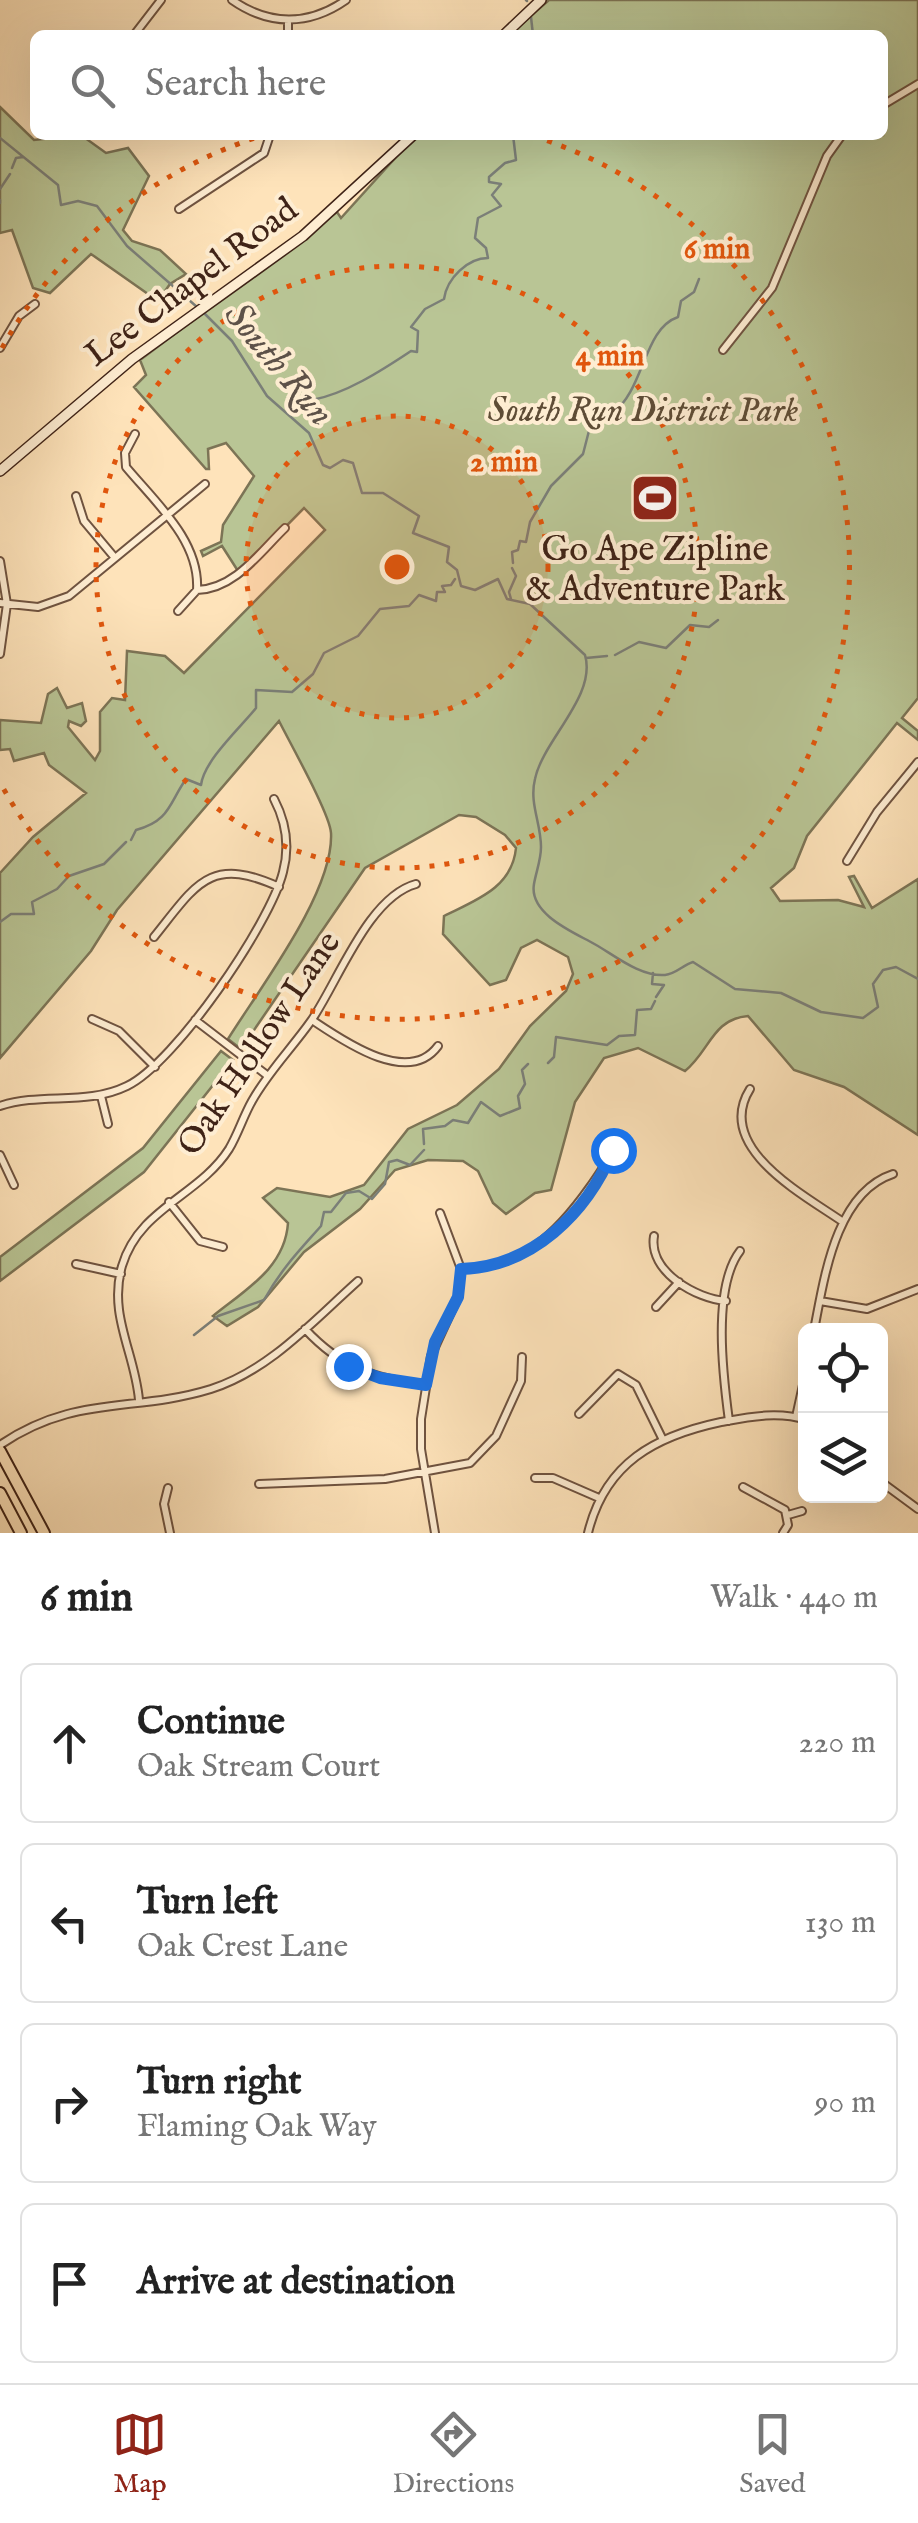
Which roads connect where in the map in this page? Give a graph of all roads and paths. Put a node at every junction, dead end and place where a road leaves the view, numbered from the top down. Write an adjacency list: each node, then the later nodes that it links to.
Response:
1 (162, 0): 6 (street)
2 (232, 0): 5 (street)
3 (346, 0): 5 (street)
4 (541, 0): 8 (main road)
5 (288, 21): 7 (street)
6 (138, 30)
7 (288, 30)
8 (509, 30)
9 (918, 84): 10 (street)
10 (888, 101)
11 (268, 140): 14 (street)
12 (408, 140): 19 (main road, Lee Chapel Road)
13 (838, 140): 17 (street)
14 (180, 209)
15 (35, 304): 16 (street)
16 (0, 348)
17 (722, 350)
18 (136, 434): 22 (street)
19 (0, 471)
20 (205, 484): 22 (street)
21 (76, 496): 24 (street)
22 (166, 516): 24 (street); 26 (street)
23 (285, 528): 26 (street)
24 (115, 558): 27 (street)
25 (0, 561): 27 (street)
26 (197, 590): 28 (street)
27 (4, 604): 29 (street)
28 (178, 611)
29 (0, 654)
30 (918, 762): 32 (street)
31 (274, 798): 34 (street)
32 (847, 860)
33 (416, 884): 38 (street, Oak Hollow Lane)
34 (279, 887): 35 (street); 37 (street)
35 (154, 936)
36 (92, 1019): 40 (street)
37 (195, 1020): 40 (street); 41 (street)
38 (312, 1020): 39 (street); 41 (street, Oak Hollow Lane)
39 (438, 1046)
40 (155, 1067): 43 (street)
41 (268, 1076): 50 (street, Oak Hollow Lane)
42 (750, 1090): 52 (street)
43 (101, 1096): 44 (street); 45 (street)
44 (0, 1106)
45 (108, 1124)
46 (614, 1138): 57 (street)
47 (0, 1155): 49 (street)
48 (893, 1174): 52 (street)
49 (14, 1186)
50 (169, 1202): 54 (street); 58 (street, Oak Hollow Lane)
51 (440, 1214): 57 (street)
52 (843, 1222): 63 (street)
53 (654, 1236): 60 (street)
54 (223, 1248)
55 (740, 1251): 62 (street)
56 (76, 1264): 58 (street)
57 (461, 1269): 68 (street)
58 (120, 1274): 69 (street, Oak Hollow Lane)
59 (358, 1281): 66 (street)
60 (679, 1282): 62 (street); 64 (street)
61 (918, 1289): 63 (street)
62 (726, 1301): 73 (street)
63 (820, 1301): 65 (street)
64 (656, 1307)
65 (815, 1323)
66 (305, 1328): 68 (street); 69 (street)
67 (522, 1357): 76 (street)
68 (426, 1385): 76 (street)
69 (139, 1400): 75 (street)
70 (798, 1408): 72 (street)
71 (579, 1414): 74 (street)
72 (796, 1417): 73 (street)
73 (729, 1421): 74 (street)
74 (662, 1438): 83 (street)
75 (0, 1448): 88 (highway)
76 (426, 1474): 78 (street); 90 (street)
77 (534, 1478): 83 (street)
78 (259, 1484)
79 (743, 1486): 86 (street)
80 (888, 1487): 84 (street)
81 (168, 1488): 89 (street)
82 (0, 1493): 87 (highway)
83 (599, 1498): 91 (street)
84 (918, 1509)
85 (802, 1511): 86 (street)
86 (788, 1514): 92 (street)
87 (22, 1533)
88 (44, 1533)
89 (170, 1533)
90 (435, 1533)
91 (588, 1533)
92 (784, 1533)

